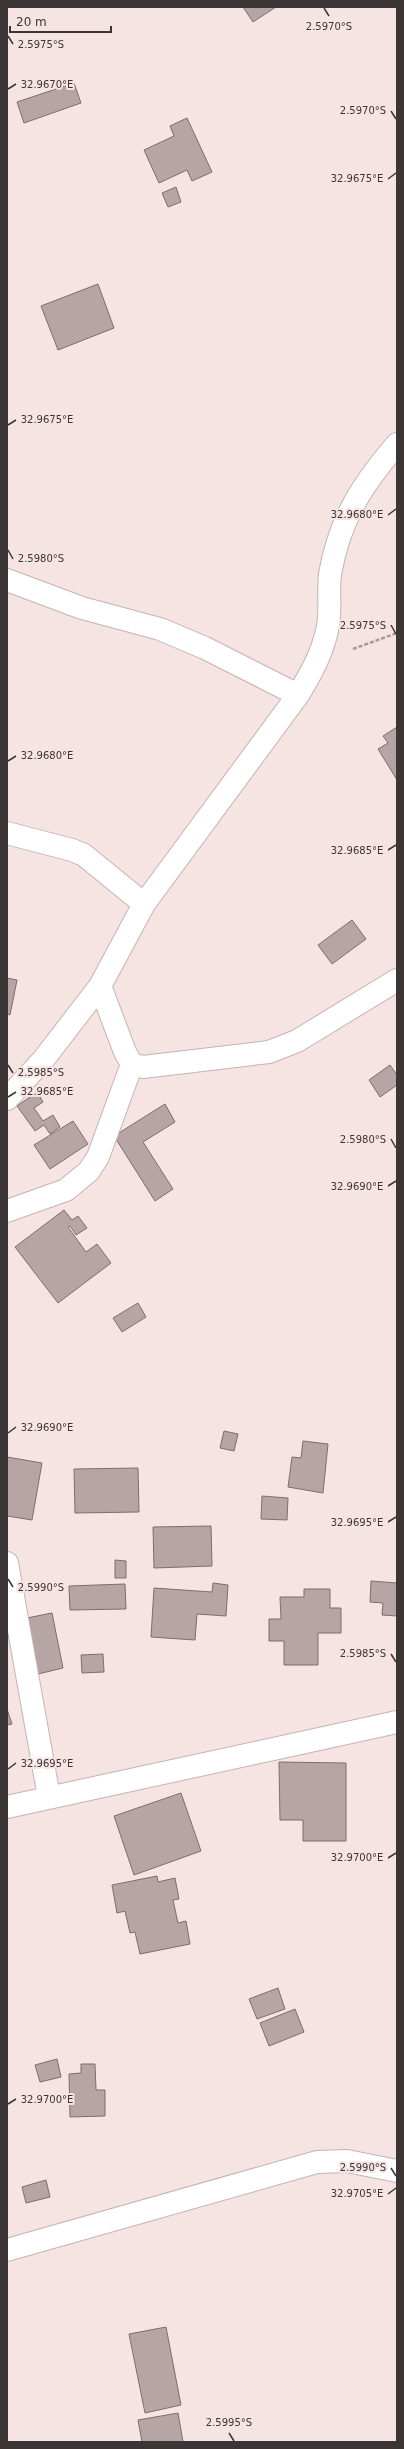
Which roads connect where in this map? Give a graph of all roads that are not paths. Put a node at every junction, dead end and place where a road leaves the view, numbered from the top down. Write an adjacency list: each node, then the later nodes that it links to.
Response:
1 (397, 444): 3 (street)
2 (7, 580): 3 (street)
3 (298, 695): 5 (street)
4 (7, 833): 5 (street)
5 (144, 904): 7 (street)
6 (397, 980): 8 (street)
7 (100, 986): 8 (street); 9 (street)
8 (132, 1064): 10 (street)
9 (7, 1099)
10 (7, 1211)
11 (7, 1563): 13 (street)
12 (397, 1722): 13 (street)
13 (49, 1797): 14 (street)
14 (7, 1807)
15 (397, 2171): 16 (street)
16 (7, 2250)

